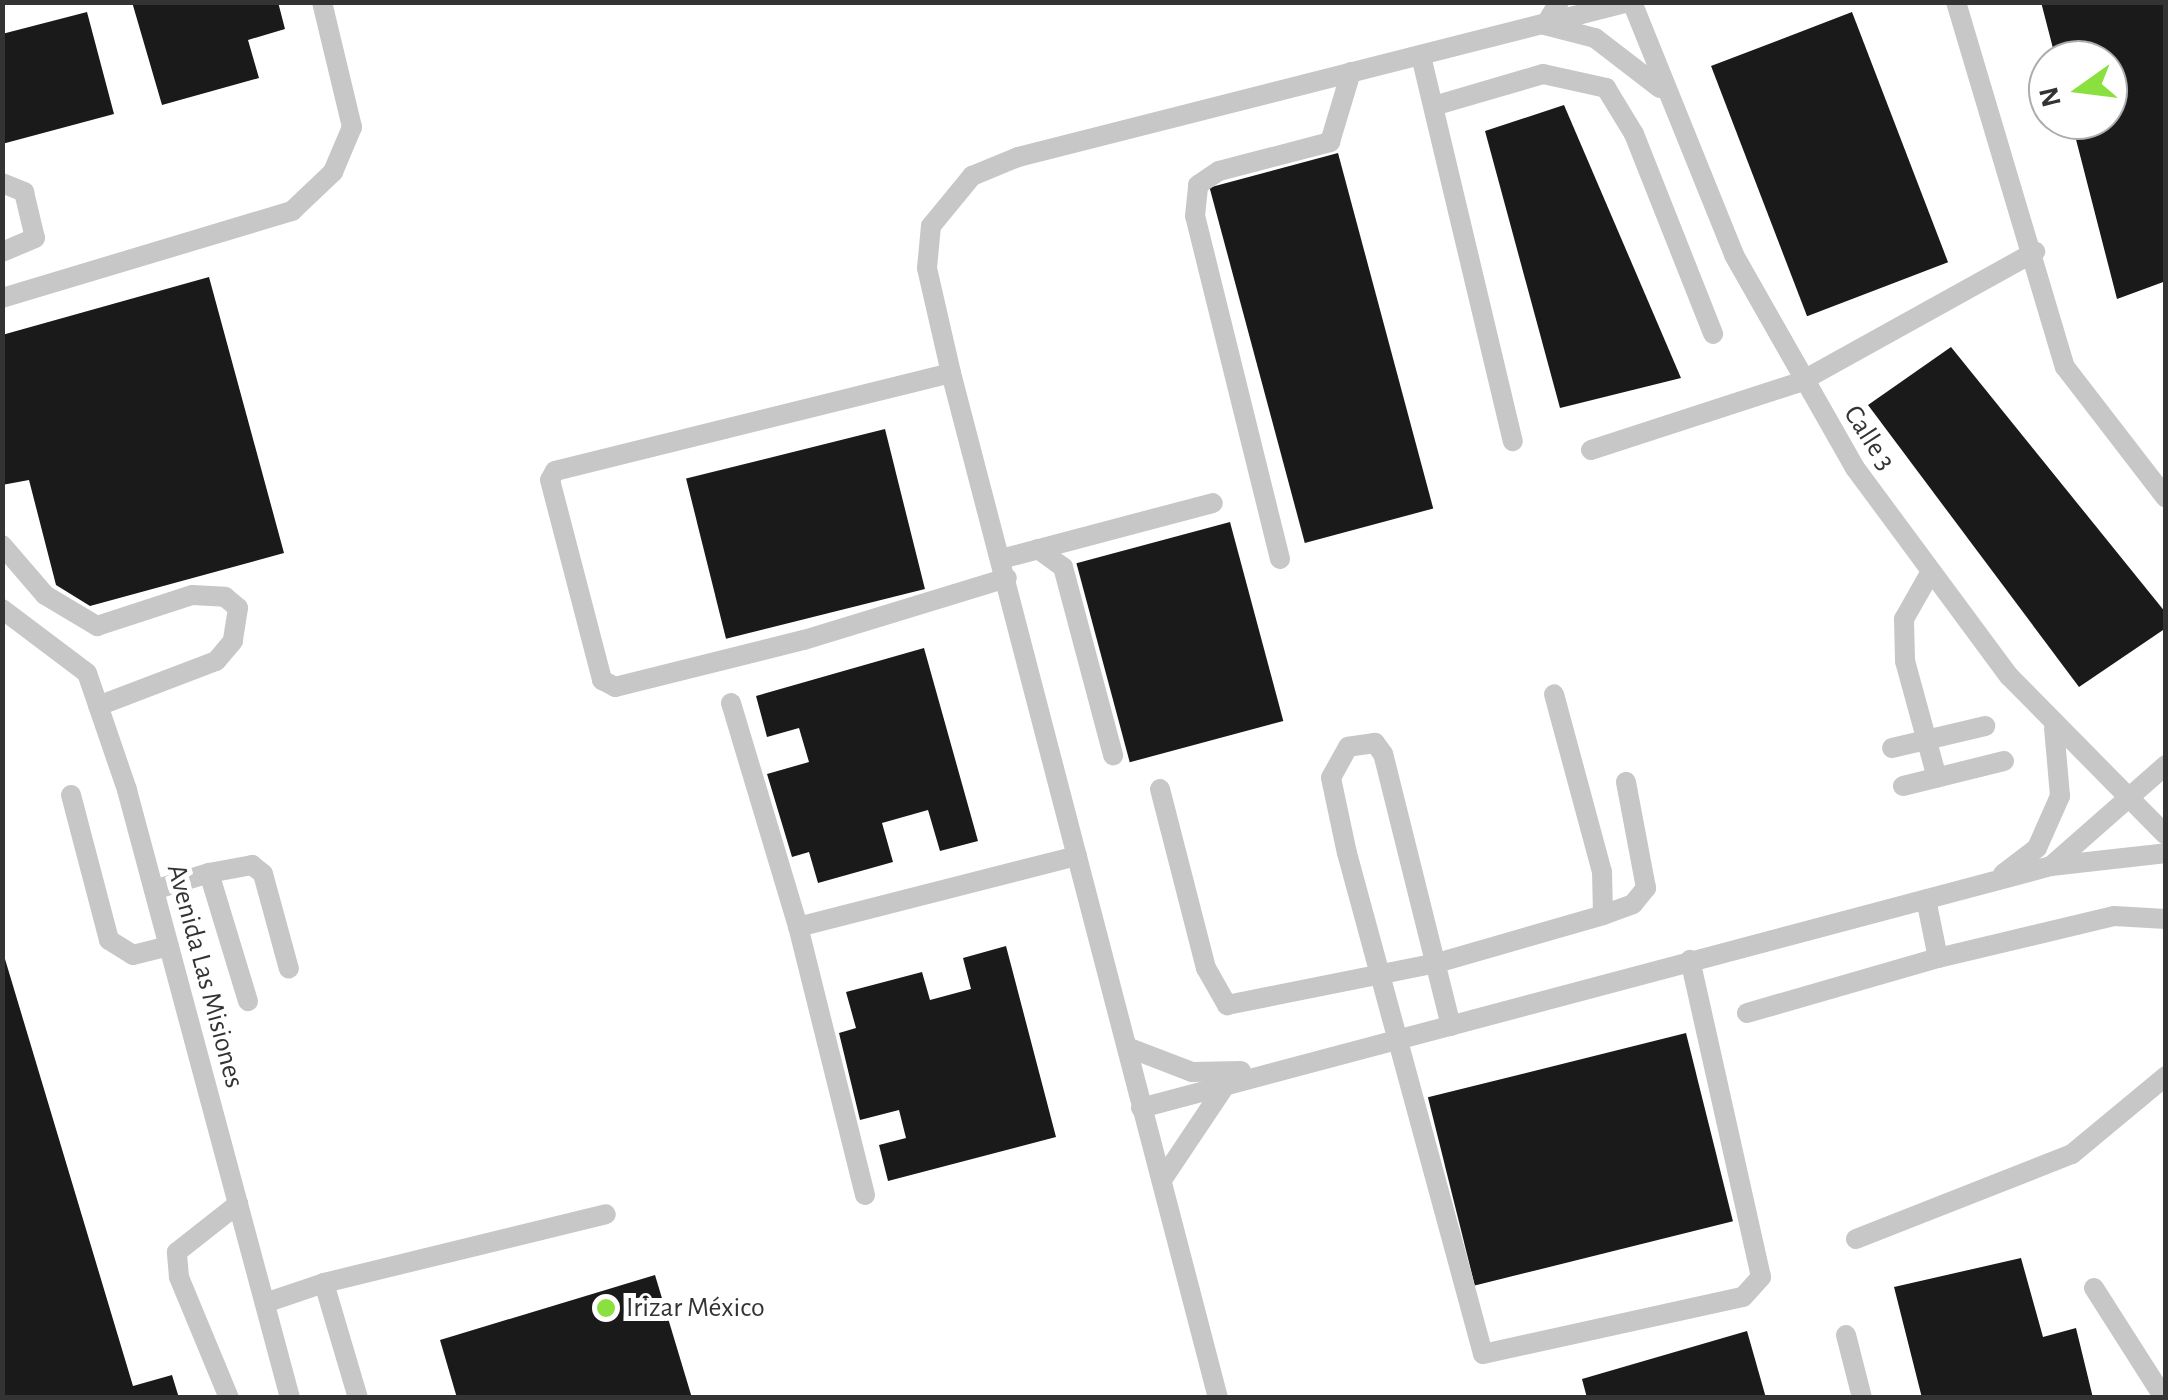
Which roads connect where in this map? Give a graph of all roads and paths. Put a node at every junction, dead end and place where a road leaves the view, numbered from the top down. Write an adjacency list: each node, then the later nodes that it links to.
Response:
1 (322, 2): 13 (street)
2 (1558, 2): 5 (street)
3 (1630, 2): 5 (street); 8 (street, Calle 3)
4 (1956, 2): 12 (street)
5 (1545, 25): 6 (street); 8 (street)
6 (1421, 56): 7 (street); 9 (street)
7 (1352, 72): 15 (street); 23 (street)
8 (1665, 92): 16 (street, Calle 3)
9 (1437, 105): 14 (street); 17 (street)
10 (2, 183): 11 (street)
11 (2, 252)
12 (2034, 252): 16 (street); 19 (street)
13 (2, 298)
14 (1713, 334)
15 (952, 372): 24 (street); 24 (street)
16 (1800, 382): 18 (street); 25 (street, Calle 3)
17 (1513, 441)
18 (1591, 450)
19 (2166, 498)
20 (1213, 503): 22 (street)
21 (2, 544): 29 (street)
22 (1038, 549): 24 (street); 34 (street)
23 (1280, 560)
24 (1004, 569): 45 (street)
25 (1929, 575): 31 (street, Calle 3); 32 (street)
26 (2, 609): 29 (street, Avenida Las Misiones)
27 (1554, 694): 51 (street)
28 (731, 704): 53 (street)
29 (98, 706): 49 (street, Avenida Las Misiones)
30 (1985, 726): 32 (street)
31 (2054, 728): 42 (street, Calle 3); 48 (street)
32 (1925, 740): 33 (street); 37 (street)
33 (1892, 748)
34 (1114, 754)
35 (2004, 761): 37 (street)
36 (2166, 765): 42 (street)
37 (1938, 778): 39 (street)
38 (1626, 782): 51 (street)
39 (1903, 786)
40 (1160, 789): 59 (street)
41 (71, 794): 54 (street)
42 (2122, 796): 43 (street, Calle 3); 46 (street)
43 (2166, 835)
44 (2166, 853): 46 (street)
45 (1078, 856): 53 (street); 64 (street)
46 (2050, 866): 48 (street)
47 (209, 873): 49 (street); 58 (street); 60 (street)
48 (1990, 885): 50 (street)
49 (154, 890): 54 (street, Avenida Las Misiones)
50 (1926, 899): 55 (street); 56 (street)
51 (1603, 915): 57 (street)
52 (2166, 920): 55 (street)
53 (798, 927): 70 (street)
54 (169, 946): 71 (street, Avenida Las Misiones)
55 (1938, 958): 61 (street)
56 (1690, 960): 62 (street); 63 (street)
57 (1437, 963): 59 (street); 59 (street); 62 (street)
58 (289, 969)
59 (1378, 974): 63 (street)
60 (248, 1001)
61 (1748, 1012)
62 (1451, 1026): 63 (street)
63 (1393, 1038): 65 (street)
64 (1127, 1046): 65 (street); 68 (street)
65 (1268, 1070): 67 (street)
66 (2166, 1076): 73 (street)
67 (1227, 1083): 68 (street); 69 (street)
68 (1142, 1108): 69 (street)
69 (1162, 1180): 81 (street)
70 (865, 1195)
71 (238, 1204): 76 (street, Avenida Las Misiones); 78 (street)
72 (606, 1214): 74 (street)
73 (1856, 1239)
74 (324, 1283): 76 (street); 80 (street)
75 (2094, 1288): 83 (street)
76 (265, 1302): 79 (street, Avenida Las Misiones)
77 (1846, 1335): 82 (street)
78 (229, 1398)
79 (290, 1398)
80 (358, 1398)
81 (1218, 1398)
82 (1862, 1398)
83 (2164, 1398)

